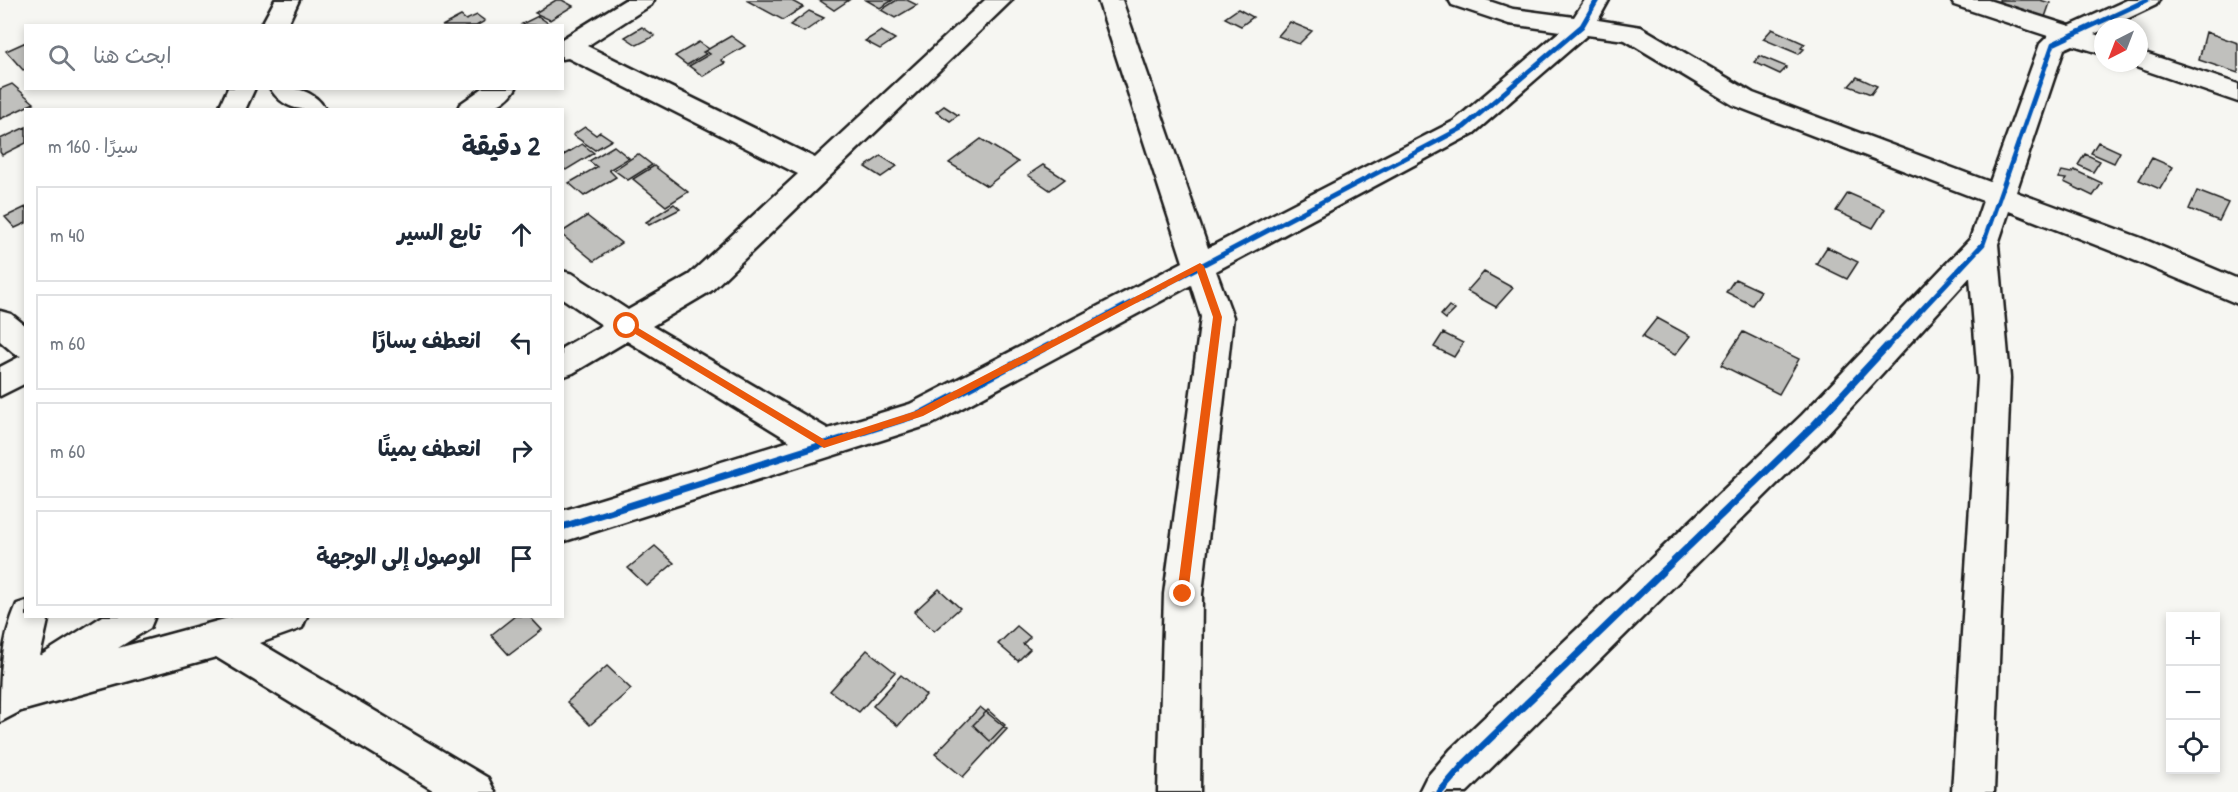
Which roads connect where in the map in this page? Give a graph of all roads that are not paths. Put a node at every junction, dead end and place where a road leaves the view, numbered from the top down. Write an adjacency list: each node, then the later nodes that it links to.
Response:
1 (287, 0): 9 (street)
2 (1000, 0): 21 (street)
3 (1110, 0): 24 (street)
4 (1461, 0): 8 (street)
5 (1963, 0): 10 (street)
6 (2147, 0): 10 (street)
7 (625, 4): 12 (street)
8 (1589, 13): 22 (street); 24 (street)
9 (275, 24)
10 (2071, 35): 11 (street); 22 (street)
11 (2094, 43)
12 (565, 49): 21 (street)
13 (2148, 62): 17 (street)
14 (241, 90): 18 (street)
15 (286, 90): 19 (street)
16 (500, 90): 20 (street)
17 (2238, 93)
18 (232, 108)
19 (310, 108)
20 (473, 108)
21 (817, 171): 28 (street)
22 (1999, 196): 23 (street); 26 (street)
23 (1983, 244): 42 (street); 43 (street)
24 (1200, 266): 33 (street); 41 (street)
25 (564, 283): 28 (street)
26 (2238, 292)
27 (0, 323): 29 (street)
28 (627, 326): 30 (street); 33 (street)
29 (24, 343)
30 (564, 363)
31 (24, 368): 32 (street)
32 (0, 383)
33 (824, 444): 34 (street)
34 (564, 526)
35 (29, 618): 39 (street)
36 (134, 618): 39 (street)
37 (283, 618): 38 (street)
38 (220, 639): 39 (street); 40 (street)
39 (6, 699)
40 (474, 792)
41 (1179, 792)
42 (1440, 792)
43 (1973, 792)

